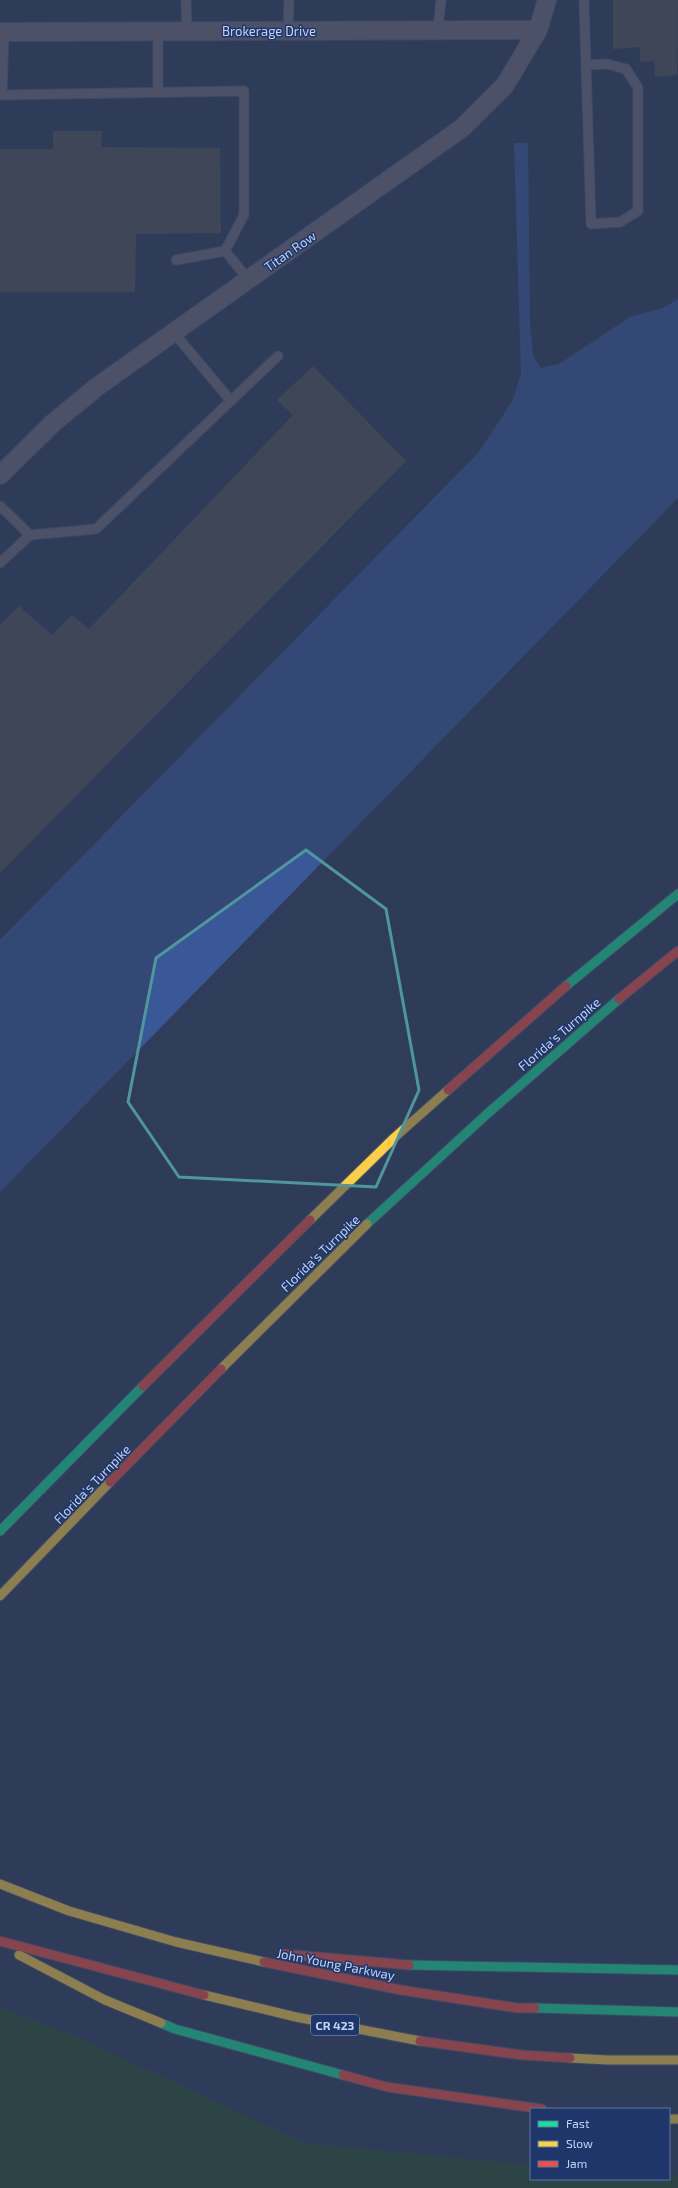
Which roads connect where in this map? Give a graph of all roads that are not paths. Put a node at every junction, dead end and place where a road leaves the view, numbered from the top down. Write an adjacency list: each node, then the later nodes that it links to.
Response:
1 (186, 0): 9 (lane)
2 (289, 0): 10 (lane)
3 (441, 0): 6 (lane)
4 (546, 0): 7 (street, Titan Row)
5 (584, 0): 12 (lane)
6 (438, 30): 7 (street, Brokerage Drive); 10 (street, Brokerage Drive)
7 (538, 30): 17 (street, Titan Row)
8 (158, 31): 9 (street, Brokerage Drive); 11 (street, Brokerage Drive); 13 (lane)
9 (186, 31): 10 (street, Brokerage Drive)
10 (288, 31)
11 (2, 32): 14 (lane)
12 (586, 65): 12 (lane)
13 (158, 92): 14 (lane); 15 (lane)
14 (1, 95)
15 (225, 251): 16 (lane); 17 (lane)
16 (176, 260)
17 (249, 280): 18 (street, Titan Row)
18 (174, 333): 20 (lane); 21 (street, Titan Row)
19 (278, 356): 20 (lane)
20 (231, 401): 23 (lane)
21 (0, 475)
22 (0, 506): 23 (lane)
23 (30, 535): 24 (lane)
24 (0, 563)
25 (678, 894): 27 (highway)
26 (678, 951): 28 (highway, Florida's Turnpike)
27 (0, 1531)
28 (0, 1596)
29 (0, 1884): 31 (highway, John Young Parkway)
30 (0, 1941): 35 (highway, CR 423)
31 (176, 1942): 33 (highway); 34 (highway, John Young Parkway)
32 (0, 1945): 36 (highway)
33 (678, 1970)
34 (678, 2012)
35 (678, 2060)
36 (535, 2108)

